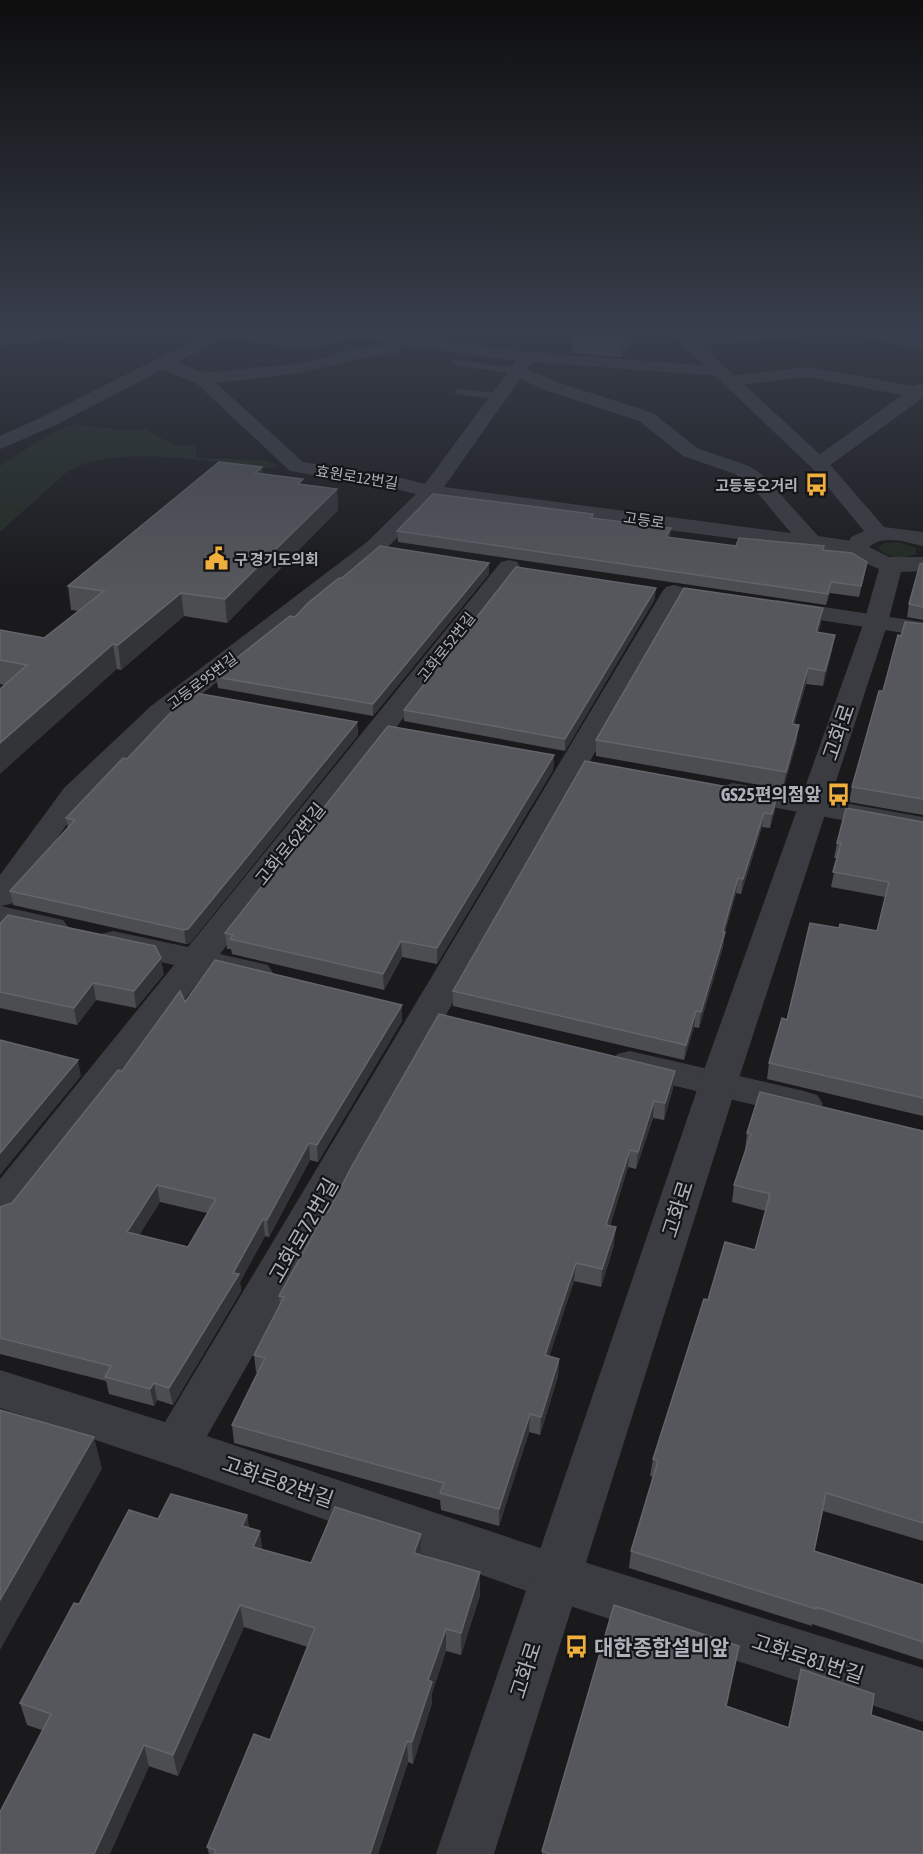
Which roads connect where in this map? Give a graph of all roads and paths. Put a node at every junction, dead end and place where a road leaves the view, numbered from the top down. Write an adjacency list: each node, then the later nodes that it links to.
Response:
1 (58, 417): 7 (street)
2 (242, 417): 9 (street, 효원로12번길)
3 (483, 417): 9 (street, 고등로95번길)
4 (645, 417): 11 (street)
5 (768, 417): 8 (street)
6 (885, 417): 8 (street)
7 (0, 442)
8 (819, 464): 12 (street)
9 (430, 492): 11 (street, 고등로); 18 (street, 고등로95번길)
10 (923, 539): 12 (street)
11 (812, 542): 12 (street, 고등로)
12 (887, 553): 16 (street, 고화로)
13 (509, 567): 21 (street, 고화로52번길)
14 (674, 592): 34 (street, 고화로72번길)
15 (757, 604): 16 (street)
16 (876, 622): 17 (street); 23 (street, 고화로)
17 (923, 629)
18 (188, 693): 19 (street); 25 (street, 고등로95번길)
19 (222, 699)
20 (348, 722): 21 (street)
21 (394, 730): 27 (street, 고화로62번길)
22 (711, 788): 23 (street)
23 (813, 807): 24 (street); 30 (street, 고화로)
24 (923, 826)
25 (0, 897)
26 (0, 915): 27 (street)
27 (198, 959): 28 (street); 32 (street)
28 (290, 981)
29 (602, 1056): 30 (street)
30 (718, 1084): 31 (street); 35 (street, 고화로)
31 (832, 1111)
32 (0, 1208)
33 (0, 1389): 34 (street, 고화로82번길)
34 (176, 1446): 35 (street, 고화로82번길)
35 (555, 1577): 36 (street, 고화로81번길); 37 (street, 고화로)
36 (923, 1695)
37 (465, 1854)

